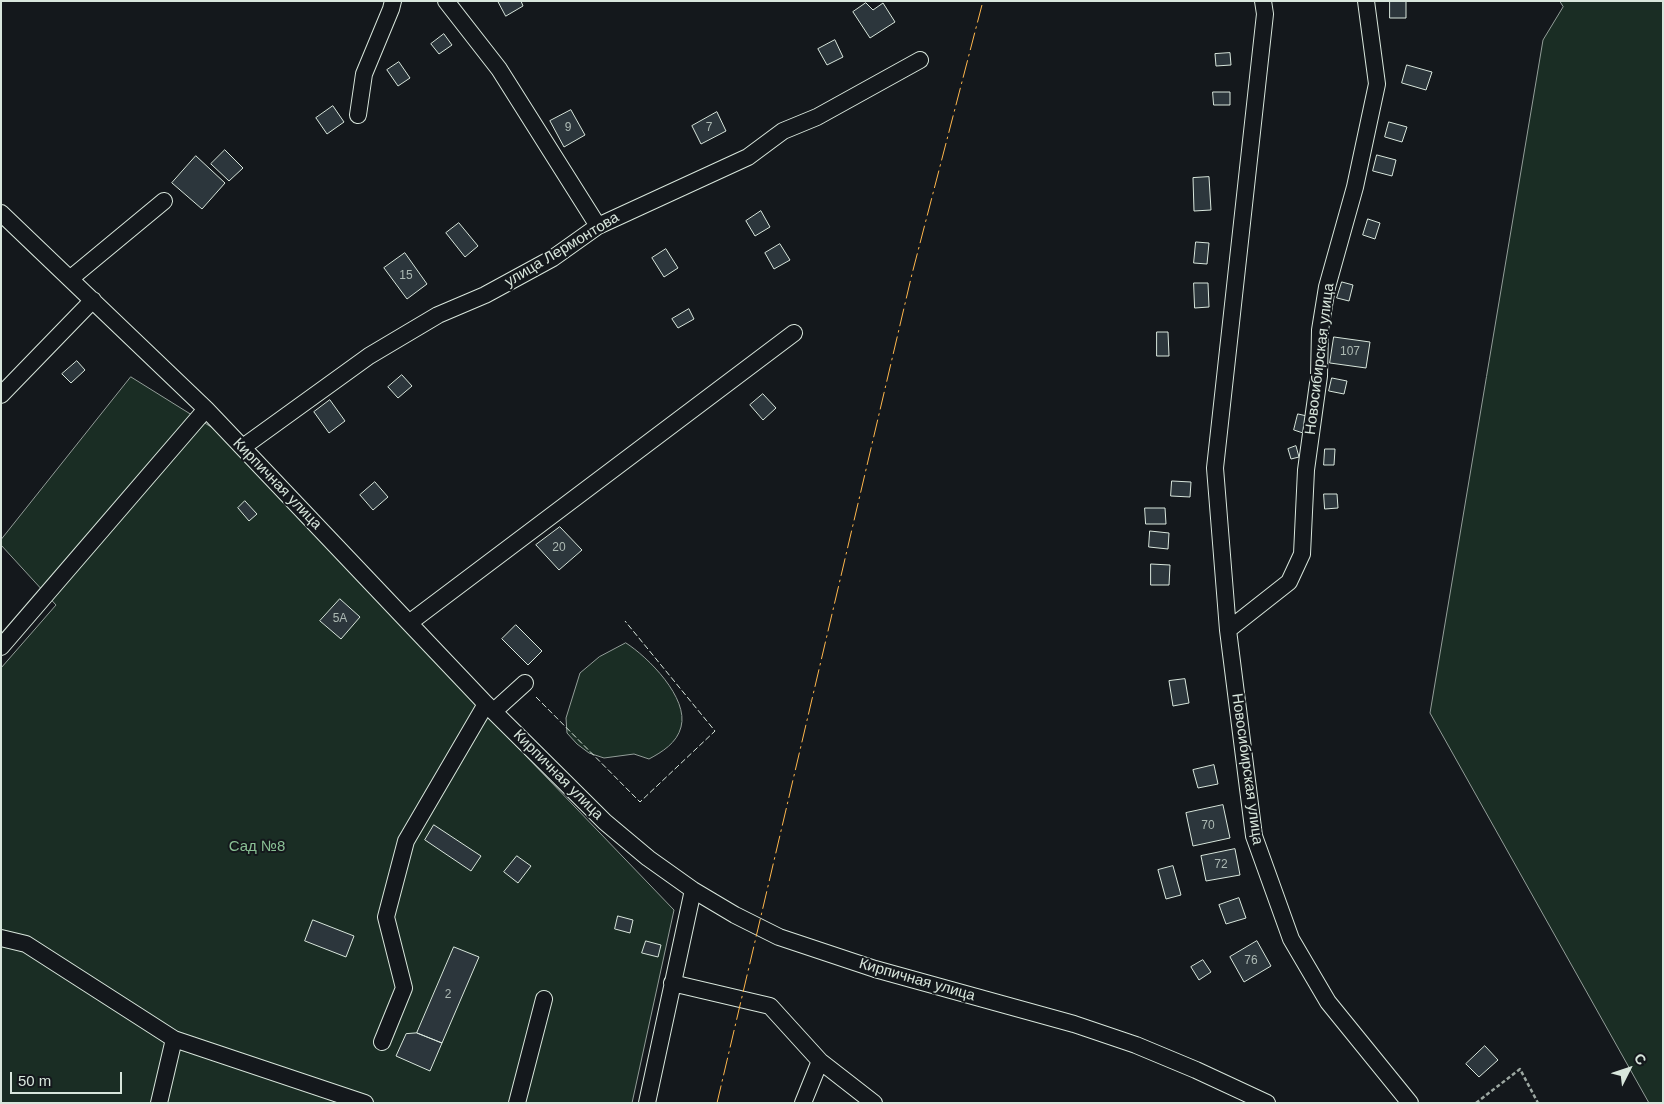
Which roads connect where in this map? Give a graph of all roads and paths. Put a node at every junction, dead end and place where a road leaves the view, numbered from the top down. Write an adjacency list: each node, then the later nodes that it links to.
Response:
1 (393, 1): 6 (street)
2 (446, 1): 9 (street)
3 (1263, 1): 17 (street, Новосибирская улица)
4 (1366, 1): 17 (street, Новосибирская улица)
5 (920, 60): 9 (street, улица Лермонтова)
6 (358, 115)
7 (164, 201): 10 (street)
8 (1, 213): 10 (street, Кирпичная улица)
9 (598, 226): 15 (street, улица Лермонтова)
10 (71, 278): 11 (street, Кирпичная улица)
11 (93, 300): 13 (street); 14 (street, Кирпичная улица)
12 (794, 333): 16 (street)
13 (1, 395)
14 (206, 409): 15 (street, Кирпичная улица); 18 (street)
15 (243, 447): 16 (street, Кирпичная улица)
16 (410, 623): 20 (street, Кирпичная улица)
17 (1228, 630): 36 (street, Новосибирская улица)
18 (1, 647)
19 (525, 683): 20 (street)
20 (490, 708): 21 (street, Кирпичная улица); 26 (street)
21 (693, 890): 23 (street); 35 (street, Кирпичная улица)
22 (1, 938): 25 (street)
23 (672, 984): 27 (street); 32 (street)
24 (544, 1000): 31 (street)
25 (174, 1039): 28 (street); 29 (street)
26 (382, 1042)
27 (820, 1060): 33 (street); 34 (street)
28 (336, 1098): 30 (street)
29 (159, 1103)
30 (365, 1103)
31 (517, 1103)
32 (647, 1103)
33 (803, 1103)
34 (874, 1103)
35 (1267, 1103)
36 (1410, 1103)
37 (1476, 1103): 38 (path)
38 (1538, 1103)

